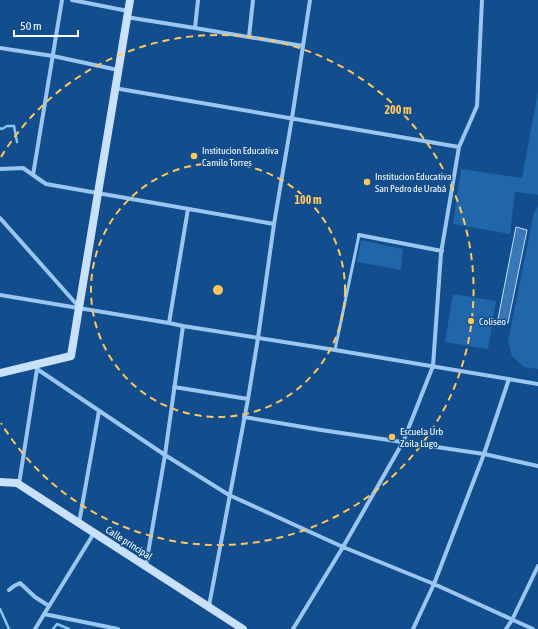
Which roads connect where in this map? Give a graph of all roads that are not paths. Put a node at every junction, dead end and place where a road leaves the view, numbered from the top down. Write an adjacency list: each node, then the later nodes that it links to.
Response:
1 (62, 0): 13 (street)
2 (72, 0): 8 (street)
3 (130, 0): 8 (street)
4 (198, 0): 9 (street)
5 (253, 0): 10 (street)
6 (310, 0): 11 (street)
7 (482, 0): 17 (street)
8 (127, 14): 9 (street); 14 (street)
9 (195, 28): 10 (street)
10 (249, 37): 11 (street)
11 (303, 46): 16 (street)
12 (0, 48): 13 (street)
13 (53, 56): 14 (street); 19 (street)
14 (118, 70): 15 (street)
15 (114, 88): 16 (street); 20 (street)
16 (292, 118): 17 (street); 23 (street)
17 (459, 147): 25 (street)
18 (0, 169): 19 (street)
19 (33, 175): 20 (street)
20 (97, 193): 21 (street); 27 (street)
21 (188, 209): 23 (street); 28 (street)
22 (0, 218): 27 (street)
23 (274, 224): 30 (street)
24 (359, 235): 25 (street); 31 (lane)
25 (442, 251): 32 (street)
26 (0, 295): 27 (street)
27 (79, 308): 28 (street); 33 (street)
28 (169, 323): 29 (street)
29 (183, 326): 30 (street); 37 (street)
30 (258, 338): 31 (street); 38 (street)
31 (335, 350): 32 (street)
32 (433, 366): 35 (street); 41 (street)
33 (36, 367): 34 (street); 39 (street); 46 (street)
34 (0, 373)
35 (509, 379): 36 (street); 43 (street)
36 (538, 384)
37 (174, 387): 38 (street); 42 (street)
38 (248, 399): 40 (street)
39 (99, 411): 42 (street); 48 (street)
40 (244, 417): 41 (street); 47 (street)
41 (403, 442): 43 (street); 50 (street)
42 (164, 454): 47 (street); 51 (street)
43 (484, 454): 44 (street); 53 (street)
44 (538, 466)
45 (0, 482): 46 (street, Calle principal)
46 (19, 484): 48 (street, Calle principal)
47 (229, 496): 50 (street); 56 (street)
48 (79, 523): 49 (street, Calle principal)
49 (95, 533): 51 (street, Calle principal); 55 (street)
50 (343, 547): 53 (street); 62 (street)
51 (146, 566): 56 (street, Calle principal)
52 (538, 566): 58 (street)
53 (434, 584): 58 (street); 63 (street)
54 (9, 590): 55 (street)
55 (49, 606): 57 (street)
56 (209, 606): 61 (street, Calle principal)
57 (44, 614): 59 (street); 60 (street)
58 (512, 620): 64 (street); 65 (street)
59 (34, 629)
60 (118, 629)
61 (243, 629)
62 (293, 629)
63 (413, 629)
64 (506, 629)
65 (533, 629)

